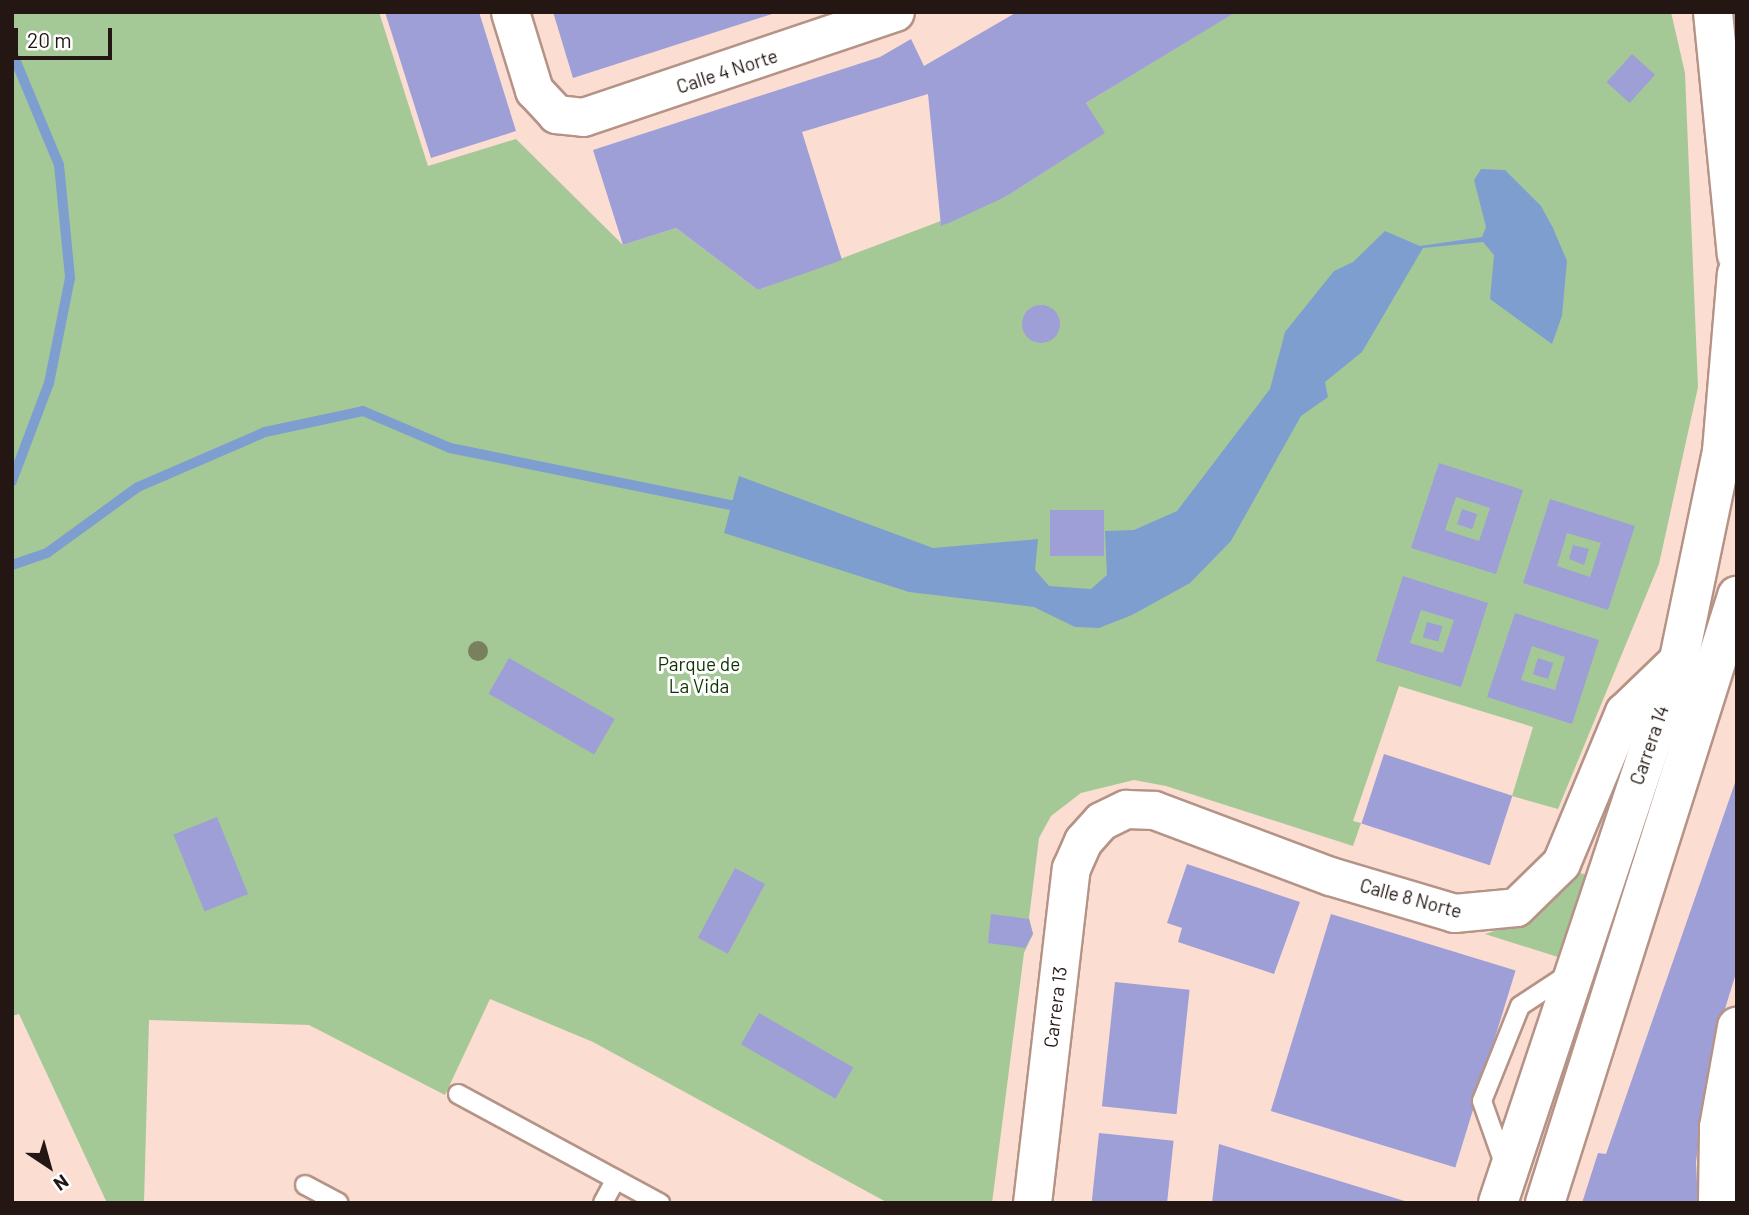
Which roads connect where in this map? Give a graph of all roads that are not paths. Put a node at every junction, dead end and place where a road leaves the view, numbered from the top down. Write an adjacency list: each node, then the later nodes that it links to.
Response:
1 (510, 12): 4 (street, Calle 4 Norte)
2 (895, 12): 4 (street, Calle 4 Norte)
3 (1713, 12): 5 (main road)
4 (834, 23)
5 (1737, 255)
6 (1737, 274): 8 (main road, Carrera 14)
7 (1737, 596): 20 (main road)
8 (1679, 659): 9 (street, Calle 8 Norte); 14 (main road, Carrera 14)
9 (1101, 821): 19 (street, Carrera 13)
10 (1737, 1027): 15 (main road)
11 (458, 1094): 12 (lane)
12 (616, 1179): 17 (lane); 18 (lane)
13 (306, 1185): 16 (lane)
14 (1502, 1186)
15 (1724, 1200)
16 (338, 1203)
17 (603, 1203)
18 (660, 1203)
19 (1032, 1203)
20 (1545, 1203)

